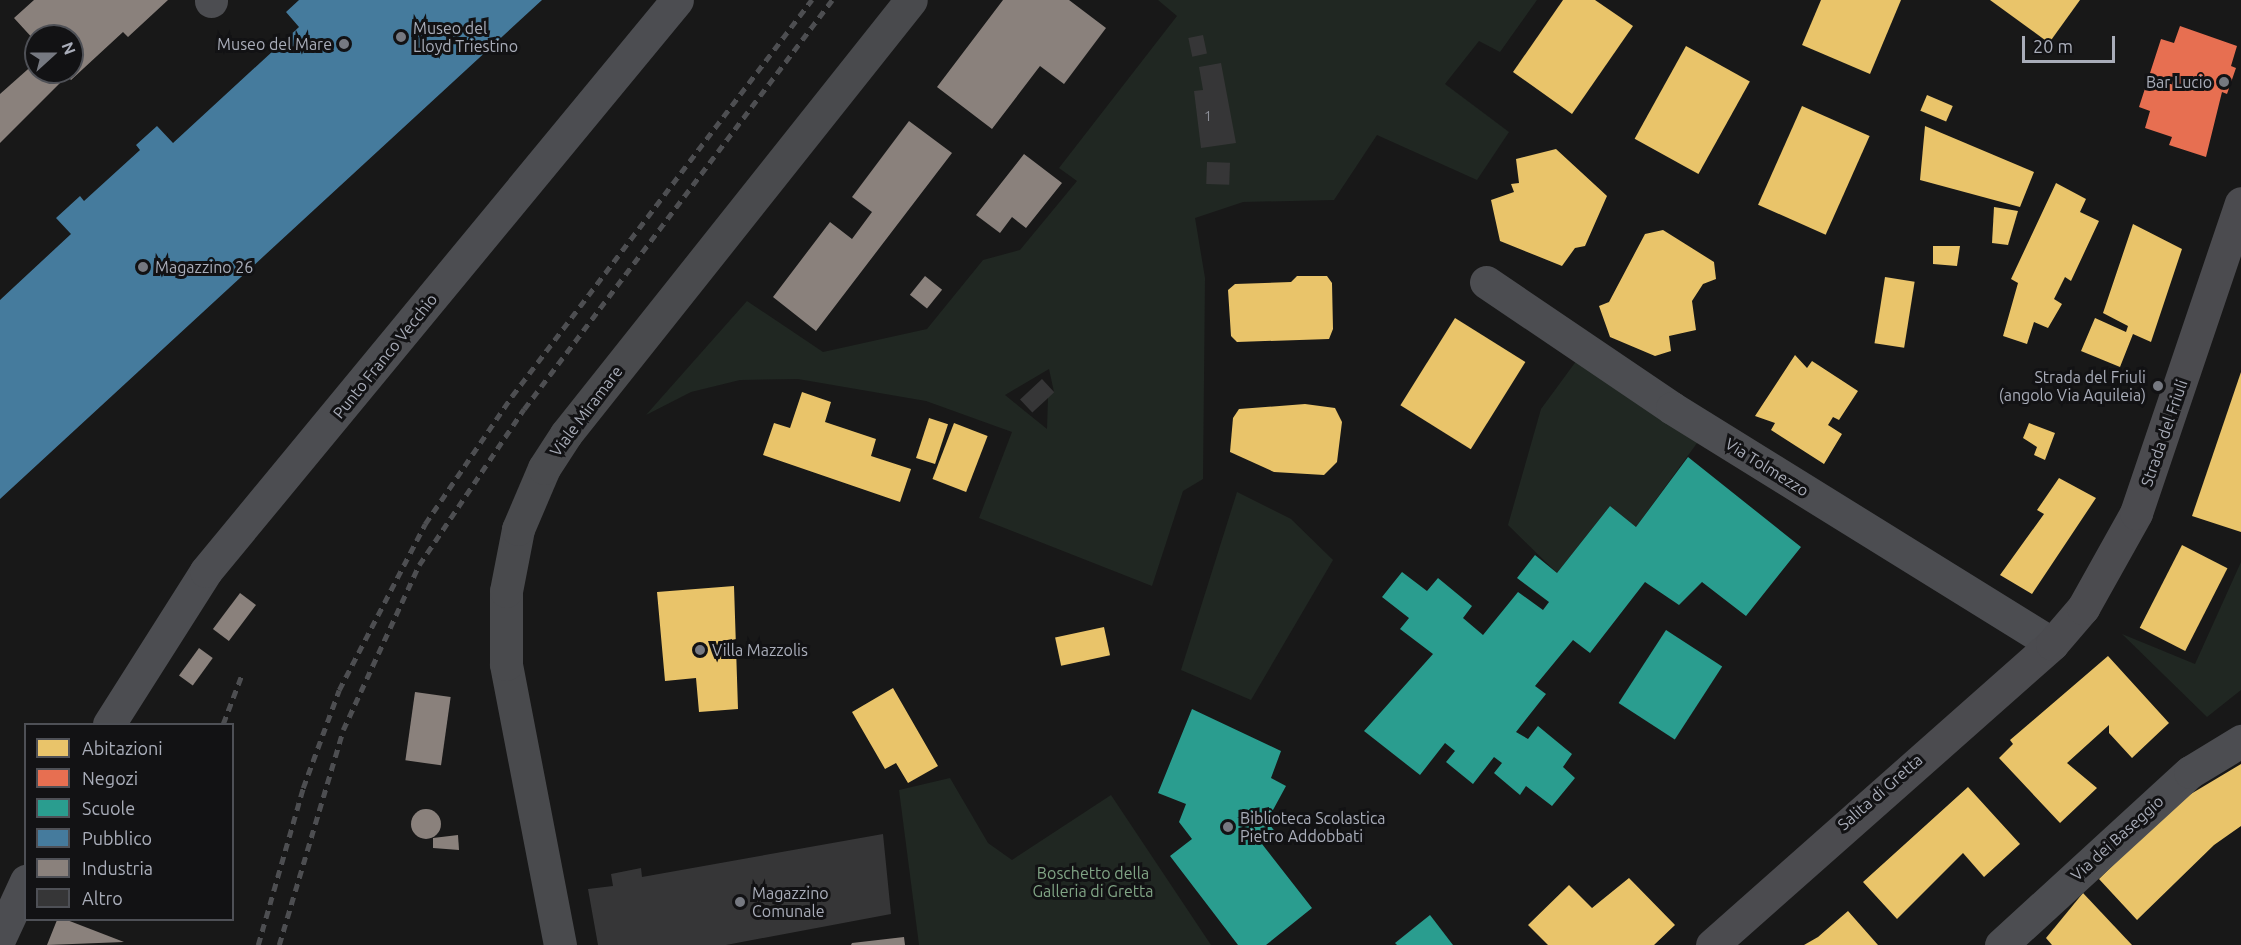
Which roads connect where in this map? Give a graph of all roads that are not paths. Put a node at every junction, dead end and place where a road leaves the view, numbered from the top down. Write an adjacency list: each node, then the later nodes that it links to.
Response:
1 (677, 0): 6 (street, Punto Franco Vecchio)
2 (911, 0): 10 (main road, Viale Miramare)
3 (2241, 203): 5 (main road, Strada del Friuli)
4 (1486, 282): 5 (street, Via Tolmezzo)
5 (2052, 644): 11 (main road, Salita di Gretta)
6 (110, 723)
7 (2241, 741): 12 (street, Via dei Baseggio)
8 (24, 885): 9 (street)
9 (0, 937)
10 (560, 945)
11 (1712, 945)
12 (2001, 945)

